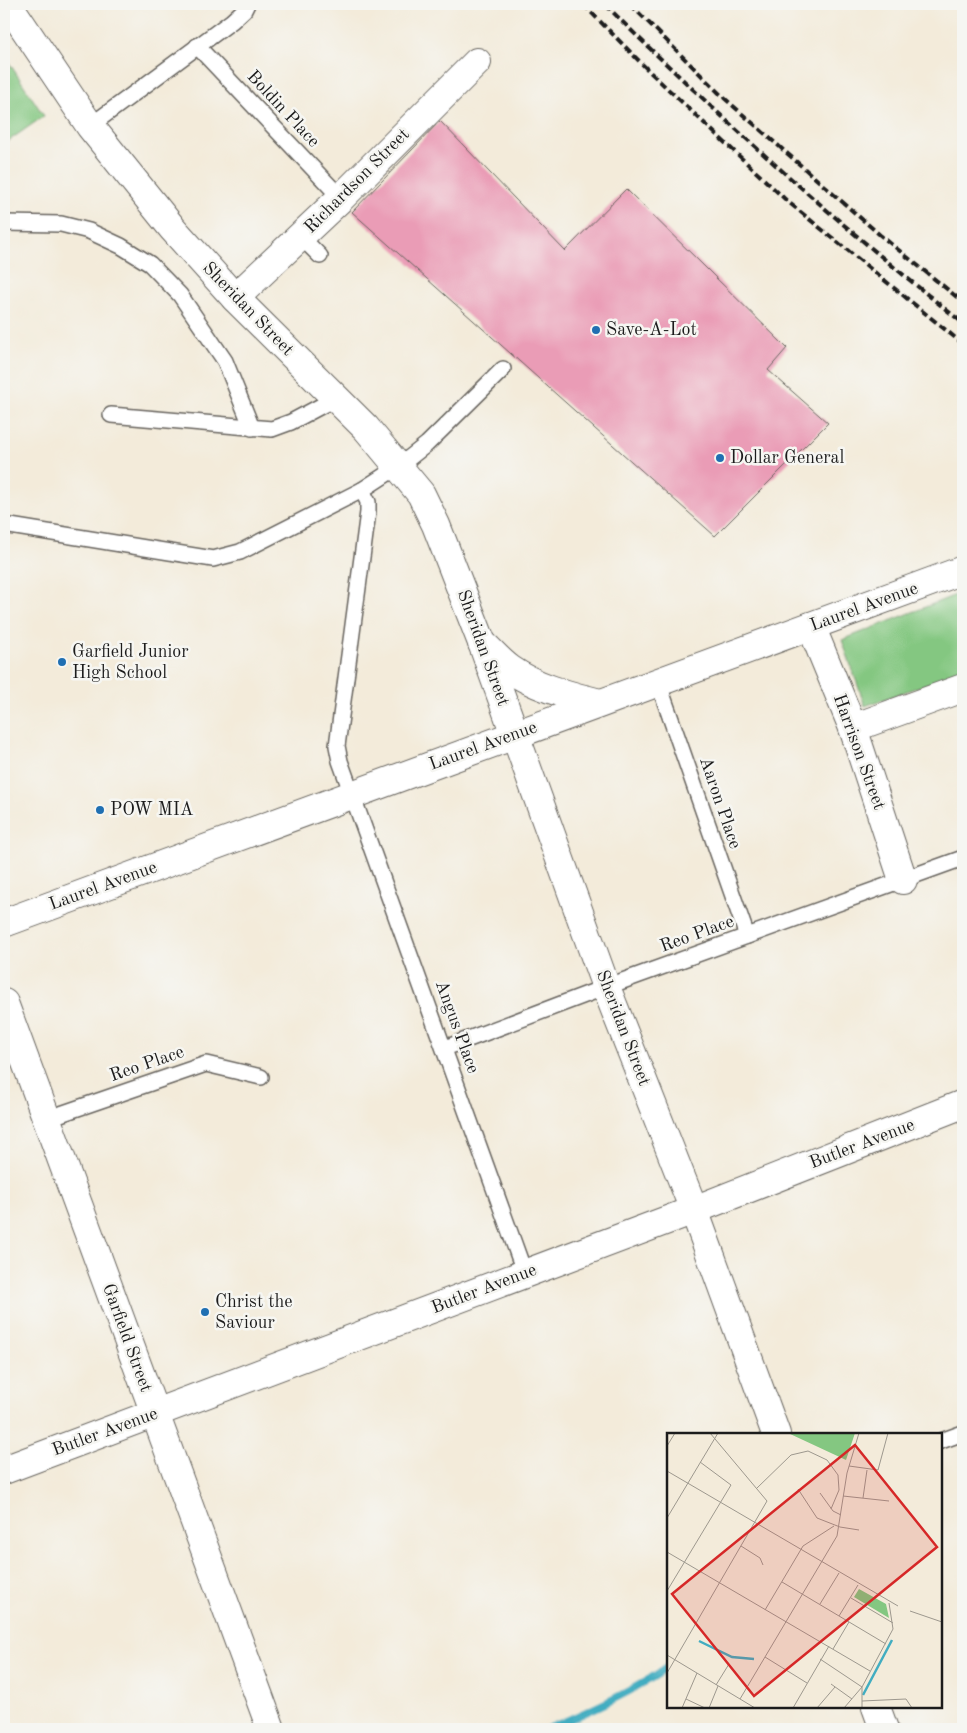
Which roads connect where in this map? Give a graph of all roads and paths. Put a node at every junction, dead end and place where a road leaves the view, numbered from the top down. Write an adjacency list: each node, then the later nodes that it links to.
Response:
1 (8, 4): 5 (street, Sheridan Street)
2 (247, 4): 3 (lane)
3 (197, 46): 5 (lane); 6 (lane, Boldin Place)
4 (477, 62): 6 (street, Richardson Street)
5 (90, 126): 10 (street, Sheridan Street)
6 (341, 198): 8 (street, Richardson Street)
7 (4, 223): 14 (lane)
8 (302, 237): 9 (lane); 10 (street, Richardson Street)
9 (320, 256)
10 (235, 298): 12 (street, Sheridan Street)
11 (502, 369): 15 (lane)
12 (336, 398): 14 (lane); 15 (street, Sheridan Street)
13 (111, 415): 14 (lane)
14 (252, 428)
15 (399, 466): 16 (lane); 20 (street, Sheridan Street)
16 (362, 490): 17 (lane); 26 (lane, Angus Place)
17 (4, 526)
18 (963, 570): 19 (street, Laurel Avenue)
19 (811, 626): 21 (street, Laurel Avenue); 24 (street, Harrison Street)
20 (482, 643): 23 (street); 25 (street, Sheridan Street)
21 (658, 682): 23 (street, Laurel Avenue); 30 (lane, Aaron Place)
22 (963, 688): 24 (street)
23 (600, 703): 25 (street, Laurel Avenue)
24 (852, 728): 28 (street, Harrison Street)
25 (514, 734): 26 (street, Laurel Avenue); 31 (street, Sheridan Street)
26 (351, 795): 29 (street, Laurel Avenue); 33 (lane, Angus Place)
27 (963, 858): 28 (lane, Reo Place)
28 (904, 880): 30 (lane, Reo Place)
29 (4, 923)
30 (747, 936): 31 (lane, Reo Place)
31 (606, 987): 33 (lane, Reo Place); 37 (street, Sheridan Street)
32 (4, 1003): 36 (street, Garfield Street)
33 (445, 1048): 38 (lane, Angus Place)
34 (261, 1077): 36 (lane, Reo Place)
35 (963, 1104): 37 (street, Butler Avenue)
36 (46, 1119): 39 (street, Garfield Street)
37 (694, 1210): 38 (street, Butler Avenue); 40 (street, Sheridan Street)
38 (525, 1274): 39 (street, Butler Avenue)
39 (155, 1413): 43 (street, Butler Avenue); 45 (street, Garfield Street)
40 (776, 1433)
41 (963, 1433): 42 (lane)
42 (942, 1441)
43 (4, 1470)
44 (876, 1708): 46 (street)
45 (271, 1729)
46 (884, 1729)

